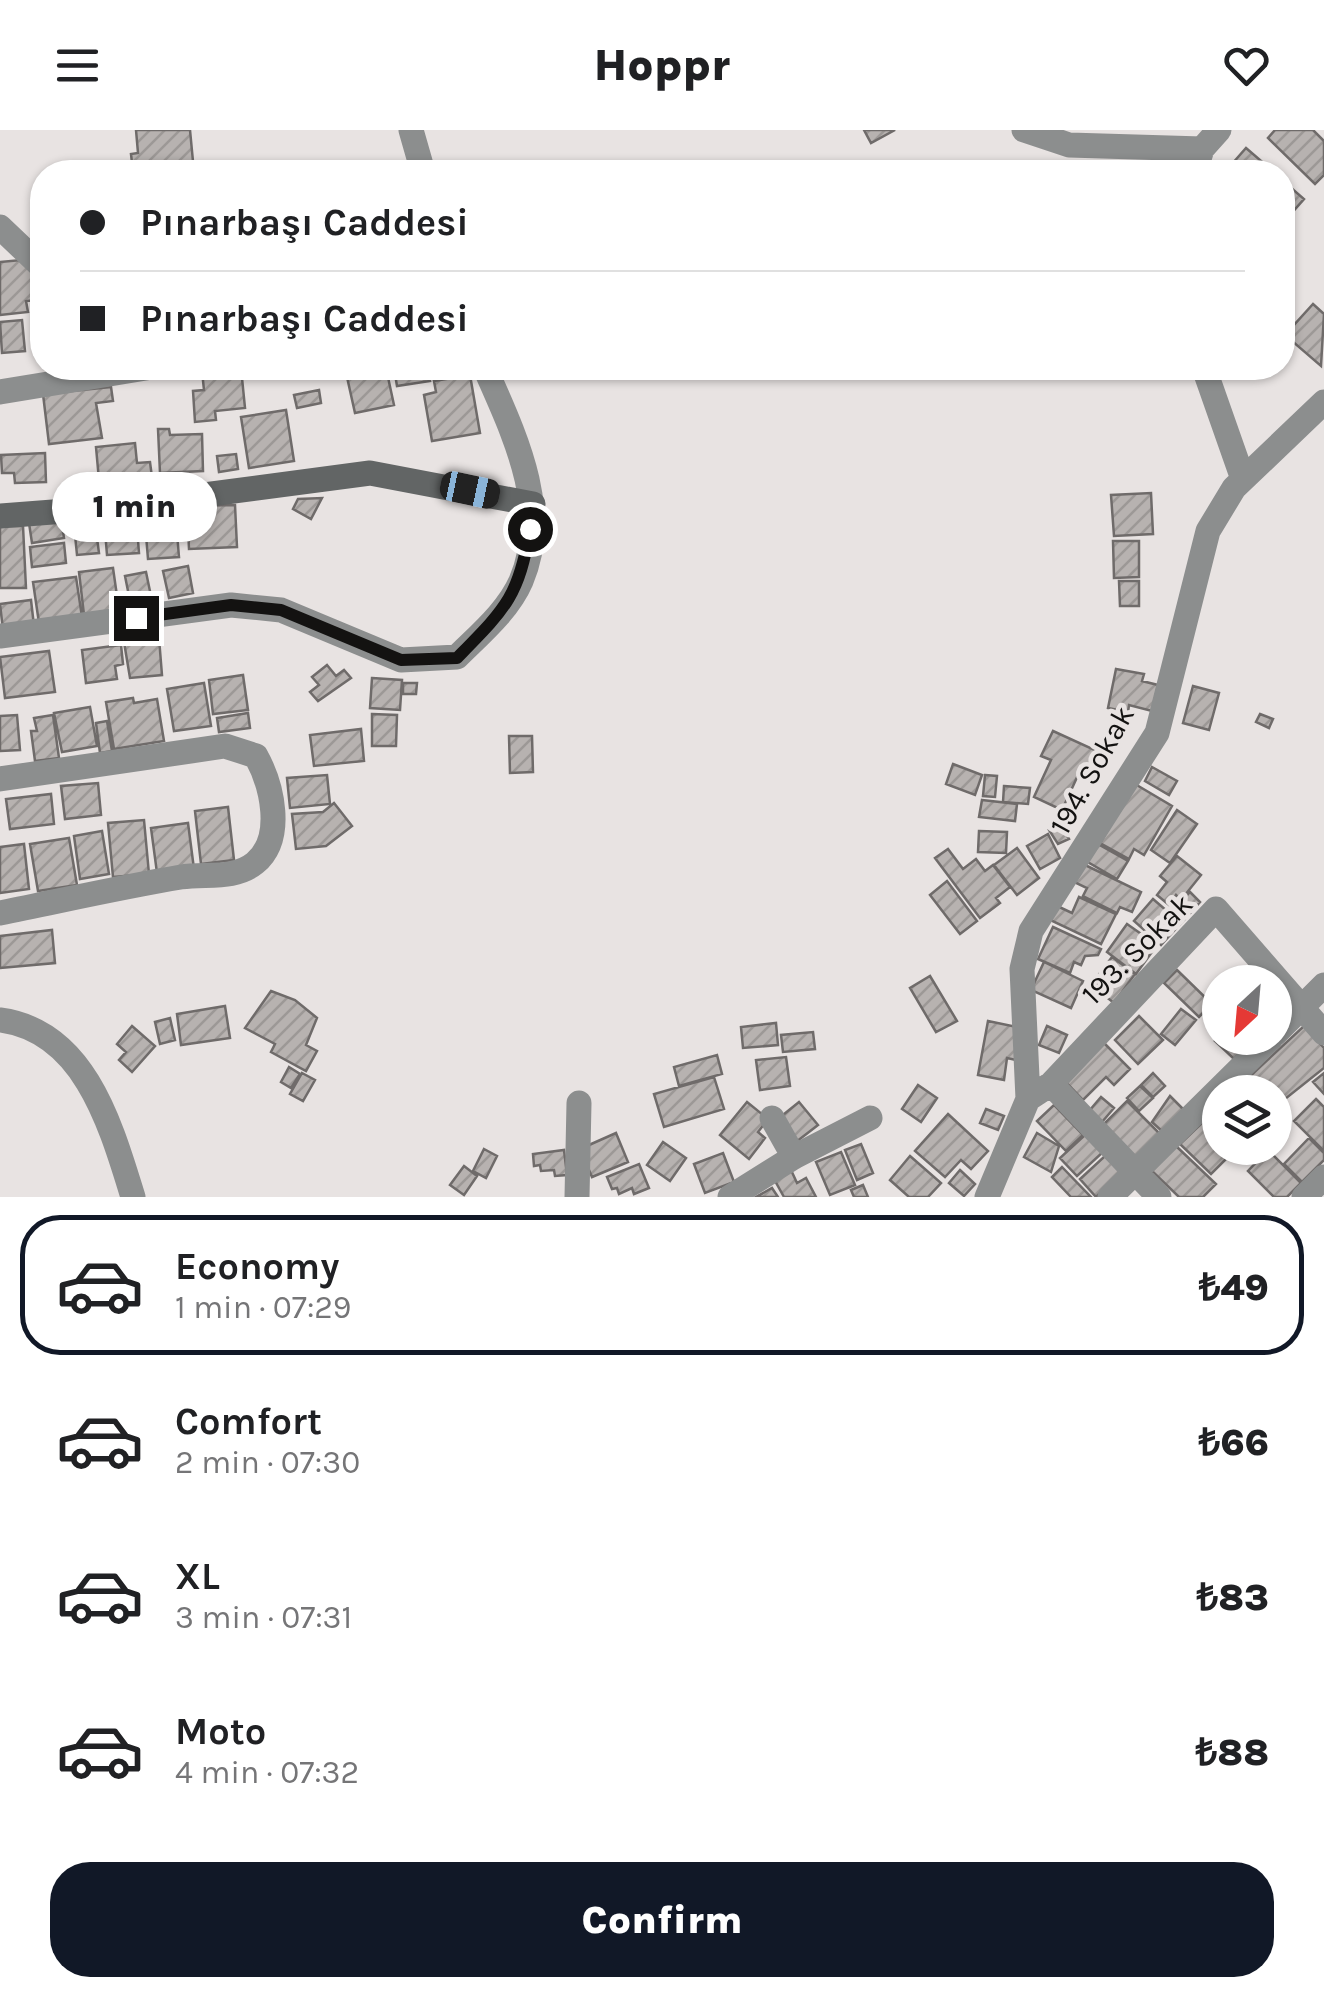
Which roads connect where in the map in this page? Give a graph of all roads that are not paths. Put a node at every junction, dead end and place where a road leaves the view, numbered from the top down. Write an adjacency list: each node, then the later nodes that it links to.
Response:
1 (411, 130): 5 (street)
2 (429, 130): 6 (street)
3 (1024, 130): 4 (street)
4 (1205, 151)
5 (420, 160)
6 (423, 160)
7 (0, 227): 8 (street)
8 (30, 256)
9 (57, 380): 12 (street)
10 (490, 380): 15 (street)
11 (1208, 380): 14 (street)
12 (0, 392)
13 (1324, 402): 14 (street, 194. Sokak)
14 (1243, 479): 27 (street, 194. Sokak)
15 (534, 504): 16 (street); 17 (street)
16 (0, 516)
17 (0, 636)
18 (0, 779): 19 (street)
19 (0, 913)
20 (1324, 984): 21 (street)
21 (1302, 1008): 22 (street); 24 (street, 193. Sokak); 26 (street, 193. Sokak)
22 (1292, 1018)
23 (0, 1020): 34 (street)
24 (1324, 1034)
25 (1254, 1055): 32 (street)
26 (1050, 1084): 27 (street, 193. Sokak); 32 (street)
27 (1028, 1098): 37 (street, 194. Sokak)
28 (579, 1103): 35 (street)
29 (772, 1118): 31 (street)
30 (870, 1118): 31 (street)
31 (794, 1157): 36 (street)
32 (1136, 1173): 38 (street); 39 (street)
33 (1324, 1177): 40 (street)
34 (133, 1197)
35 (577, 1197)
36 (730, 1197)
37 (987, 1197)
38 (1110, 1197)
39 (1159, 1197)
40 (1304, 1197)

